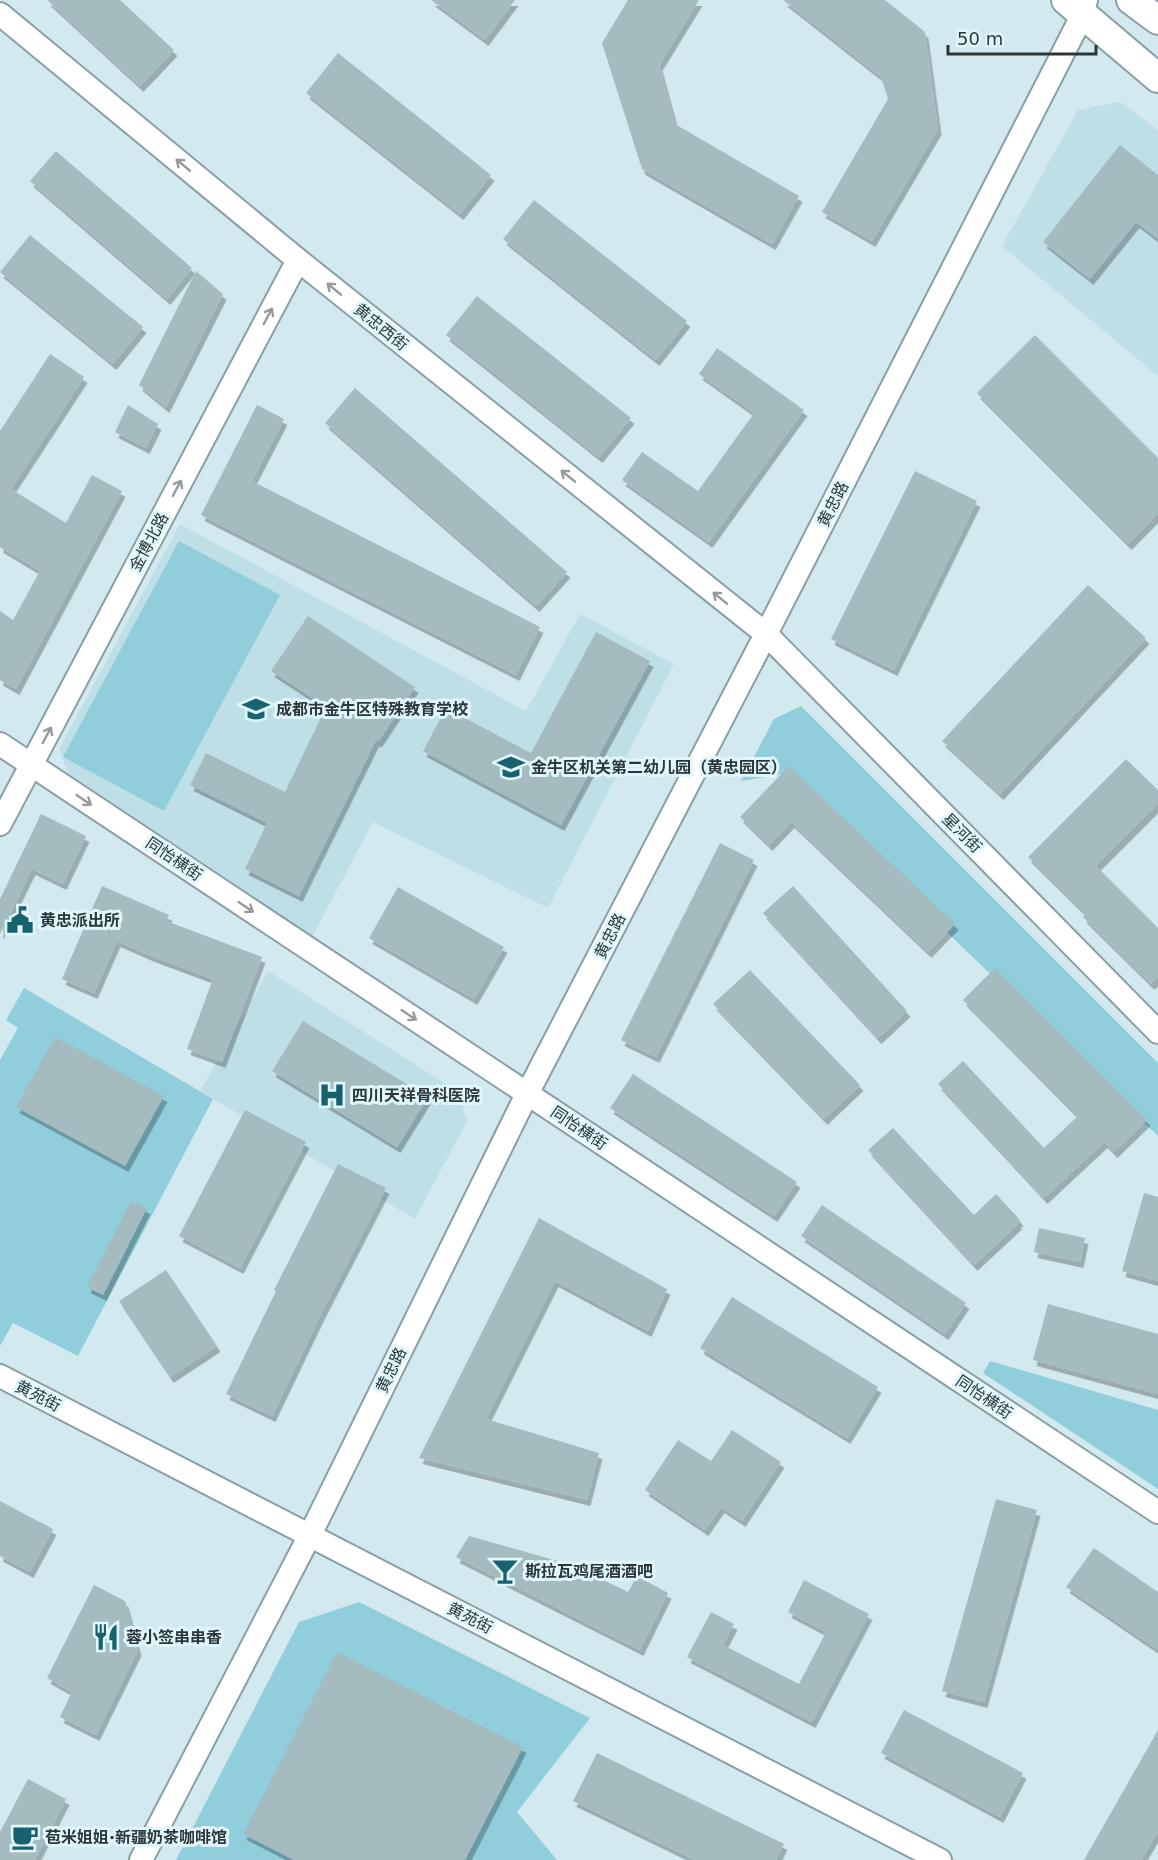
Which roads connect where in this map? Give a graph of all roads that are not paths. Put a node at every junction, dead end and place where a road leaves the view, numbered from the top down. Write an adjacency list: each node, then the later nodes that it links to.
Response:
1 (1131, 0): 4 (main road)
2 (1079, 5): 5 (main road); 7 (street, 黄忠路)
3 (0, 14): 6 (street, 黄忠西街, one-way to 3)
4 (1158, 20)
5 (1158, 78)
6 (298, 260): 7 (street, 黄忠西街, one-way to 6); 9 (street, 金博北路, one-way to 6)
7 (766, 634): 11 (street, 星河街); 12 (street, 黄忠路)
8 (0, 744): 9 (street, 同怡横街)
9 (31, 765): 10 (street, 金博北路); 12 (street, 同怡横街, one-way to 12)
10 (0, 824)
11 (1158, 1032)
12 (527, 1094): 14 (street, 同怡横街); 15 (street, 黄忠路)
13 (0, 1376): 15 (street, 黄苑街)
14 (1158, 1512)
15 (310, 1535): 16 (street, 黄忠路); 17 (street, 黄苑街)
16 (141, 1860)
17 (940, 1860)

